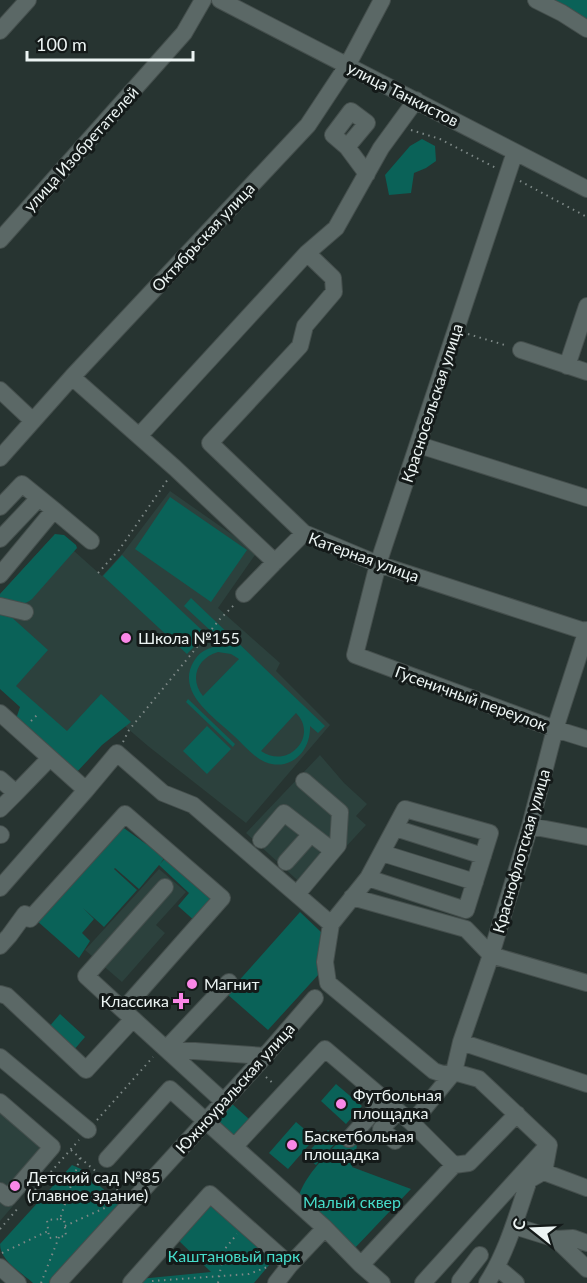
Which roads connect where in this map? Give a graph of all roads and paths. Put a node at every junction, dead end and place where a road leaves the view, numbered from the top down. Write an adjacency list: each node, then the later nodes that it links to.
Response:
1 (28, 0): 7 (street)
2 (203, 0): 17 (street, улица Изобретателей)
3 (220, 0): 8 (street, улица Танкистов)
4 (382, 0): 8 (street, Октябрьская улица)
5 (536, 0): 6 (street)
6 (587, 29)
7 (0, 31)
8 (347, 66): 9 (street, улица Танкистов); 24 (street, Октябрьская улица)
9 (416, 100): 10 (street); 12 (street, улица Танкистов)
10 (397, 126): 13 (street); 14 (path)
11 (347, 147): 13 (street)
12 (515, 152): 14 (street, Красносельская улица); 15 (street, улица Танкистов)
13 (367, 174): 18 (street)
14 (508, 174): 16 (path); 20 (street, Красносельская улица)
15 (587, 189)
16 (587, 217)
17 (0, 240)
18 (307, 253): 27 (street); 35 (street)
19 (587, 306): 22 (street)
20 (456, 330): 21 (path); 28 (street, Красносельская улица)
21 (521, 350): 22 (street)
22 (567, 366): 23 (street)
23 (587, 372)
24 (72, 377): 26 (street, Октябрьская улица); 27 (street)
25 (0, 390): 26 (street)
26 (33, 421): 29 (street, Октябрьская улица)
27 (139, 436): 30 (street)
28 (419, 445): 32 (street); 39 (street, Красносельская улица)
29 (0, 458)
30 (175, 468): 38 (street); 40 (path)
31 (39, 498): 33 (street); 34 (street); 36 (street)
32 (587, 498)
33 (0, 507)
34 (54, 510): 37 (street); 41 (street)
35 (304, 533): 38 (street, Катерная улица); 39 (street, Катерная улица)
36 (0, 539)
37 (91, 541)
38 (275, 562): 42 (street, Катерная улица)
39 (378, 564): 45 (street, Катерная улица); 46 (street, Красносельская улица)
40 (98, 573)
41 (0, 575)
42 (244, 594): 50 (path)
43 (0, 606): 44 (street)
44 (25, 612)
45 (587, 631): 48 (street, Краснофлотская улица)
46 (355, 655): 48 (street, Гусеничный переулок)
47 (0, 713): 51 (street)
48 (555, 729): 49 (street, Гусеничный переулок); 57 (street, Краснофлотская улица)
49 (587, 739)
50 (117, 753): 54 (street); 70 (street)
51 (50, 758): 54 (street); 55 (street)
52 (0, 779): 55 (street)
53 (304, 781): 62 (street)
54 (86, 790): 69 (street)
55 (16, 793): 56 (street)
56 (0, 809)
57 (530, 826): 60 (street); 74 (street, Краснофлотская улица)
58 (395, 828): 63 (street); 64 (street); 64 (street)
59 (311, 834): 61 (street); 62 (street); 65 (street)
60 (587, 837)
61 (261, 840)
62 (333, 851): 70 (street)
63 (382, 853): 66 (street); 67 (street)
64 (483, 856): 67 (street)
65 (286, 862)
66 (368, 878): 67 (street); 71 (street)
67 (475, 882)
68 (165, 887): 79 (street)
69 (0, 888)
70 (297, 894): 72 (street)
71 (352, 897): 72 (street); 74 (street)
72 (331, 924): 84 (street)
73 (3, 936): 79 (street)
74 (491, 955): 76 (street); 80 (street, Краснофлотская улица)
75 (229, 982): 81 (street)
76 (587, 983)
77 (0, 994): 79 (street)
78 (315, 998): 83 (street, Южноуральская улица)
79 (128, 1015): 81 (street)
80 (460, 1042): 84 (street, Краснофлотская улица); 85 (street)
81 (166, 1049): 83 (street); 88 (street)
82 (0, 1057): 94 (street)
83 (260, 1061): 86 (path); 88 (street, Южноуральская улица)
84 (454, 1072): 91 (street); 93 (street)
85 (587, 1084)
86 (284, 1093): 87 (street); 98 (street)
87 (384, 1100): 90 (street); 95 (street)
88 (224, 1101): 92 (street, Южноуральская улица)
89 (0, 1102): 105 (street)
90 (398, 1111): 93 (street); 96 (street)
91 (517, 1114): 97 (street); 102 (street)
92 (206, 1121): 98 (street); 101 (street); 106 (street, Южноуральская улица)
93 (412, 1123): 102 (street)
94 (88, 1130)
95 (350, 1139)
96 (395, 1141)
97 (549, 1144): 103 (street); 131 (street)
98 (235, 1146): 111 (street)
99 (71, 1150): 100 (path)
100 (80, 1158): 106 (path); 107 (path)
101 (107, 1159)
102 (454, 1165): 123 (street)
103 (544, 1172): 104 (street); 110 (street)
104 (587, 1188)
105 (0, 1191)
106 (129, 1200): 109 (path); 127 (street, Южноуральская улица)
107 (60, 1219): 109 (path); 112 (path)
108 (244, 1225): 118 (street); 122 (path); 128 (street)
109 (65, 1226): 113 (path)
110 (514, 1226): 114 (street); 120 (street)
111 (325, 1228): 118 (street); 123 (street)
112 (48, 1231): 113 (path); 116 (path)
113 (59, 1237): 126 (path)
114 (556, 1239): 115 (street); 121 (street)
115 (587, 1243)
116 (0, 1254)
117 (480, 1255): 132 (street)
118 (285, 1261): 122 (path); 130 (street)
119 (0, 1267): 125 (street)
120 (497, 1267): 133 (street); 134 (street)
121 (587, 1269)
122 (219, 1276): 124 (path); 129 (path)
123 (371, 1276)
124 (153, 1281)
125 (18, 1283)
126 (41, 1283)
127 (58, 1283)
128 (130, 1283)
129 (218, 1283)
130 (276, 1283)
131 (423, 1283)
132 (460, 1283)
133 (487, 1283)
134 (516, 1283)

